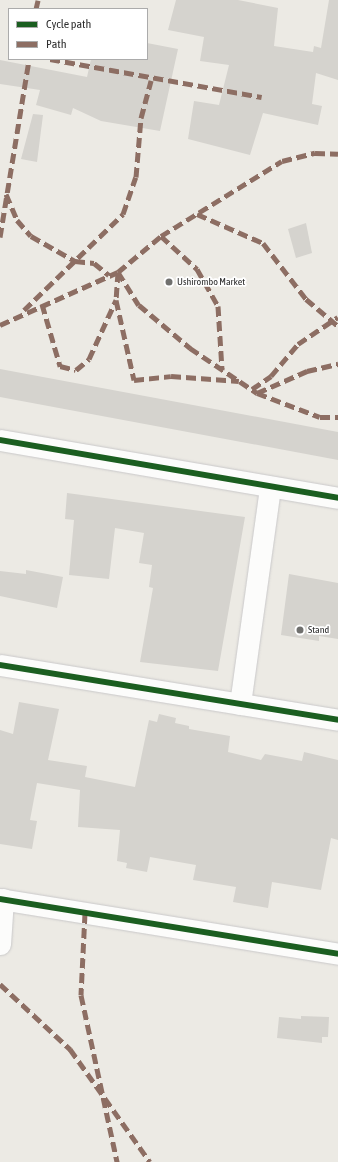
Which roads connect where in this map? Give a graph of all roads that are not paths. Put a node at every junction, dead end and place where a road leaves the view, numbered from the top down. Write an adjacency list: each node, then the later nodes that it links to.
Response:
1 (0, 440): 2 (street)
2 (270, 487): 3 (street); 5 (street)
3 (338, 498)
4 (0, 665): 5 (street)
5 (240, 704): 6 (street)
6 (338, 720)
7 (1, 899): 8 (street); 9 (street)
8 (0, 944)
9 (338, 954)

